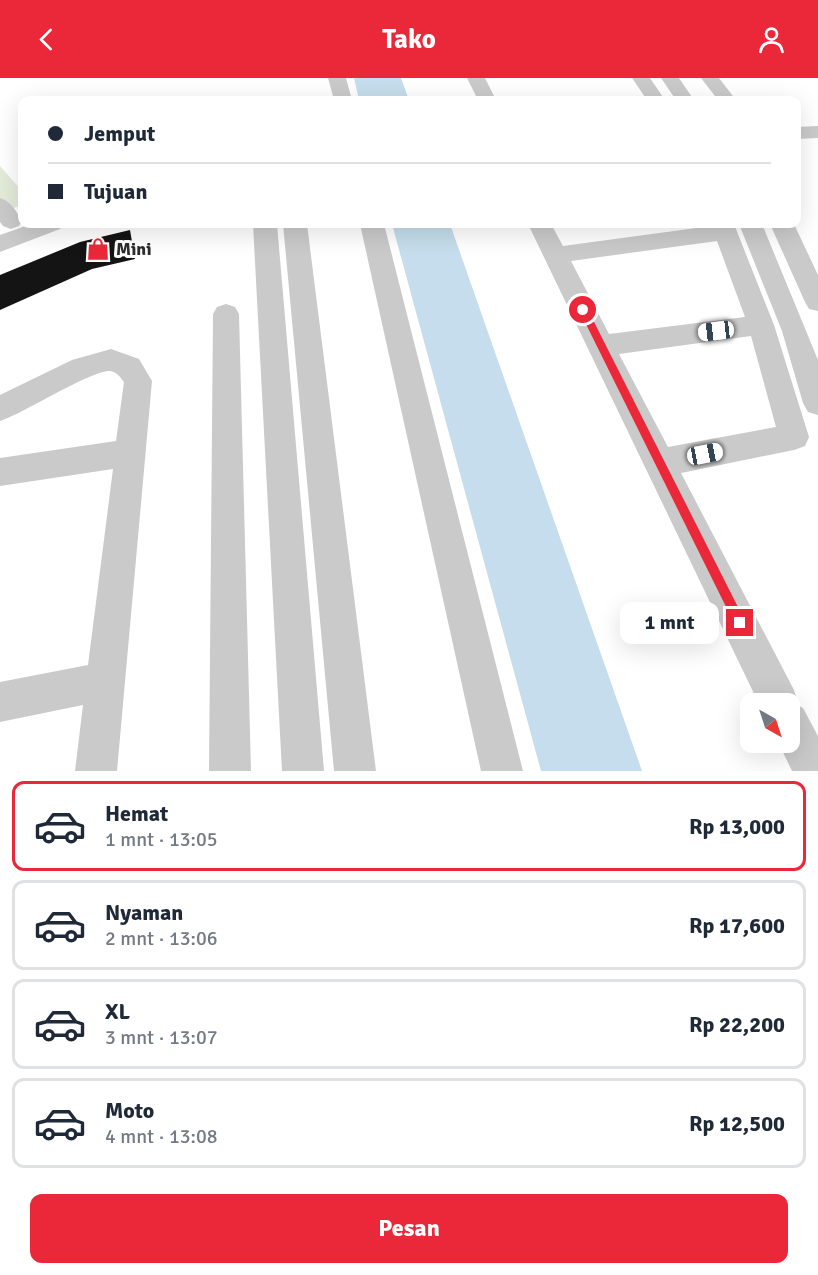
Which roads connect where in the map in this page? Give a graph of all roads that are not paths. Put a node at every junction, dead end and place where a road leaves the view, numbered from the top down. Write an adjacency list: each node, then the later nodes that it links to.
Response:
1 (337, 78): 7 (street)
2 (476, 78): 8 (street)
3 (641, 78): 9 (street)
4 (670, 78): 10 (street)
5 (692, 78): 11 (street)
6 (710, 78): 12 (street)
7 (342, 96)
8 (485, 96)
9 (653, 96)
10 (682, 96)
11 (706, 96)
12 (724, 96)
13 (818, 132): 14 (street)
14 (801, 133)
15 (801, 221): 26 (street)
16 (42, 228): 25 (street)
17 (265, 228): 43 (street)
18 (295, 228): 44 (street)
19 (373, 228): 45 (street)
20 (542, 228): 27 (street)
21 (721, 228): 27 (street)
22 (734, 228): 30 (street)
23 (734, 228): 32 (street)
24 (784, 228): 28 (street)
25 (0, 244)
26 (818, 253)
27 (556, 255): 31 (street)
28 (818, 302)
29 (226, 314): 42 (street)
30 (761, 326): 31 (street); 35 (street)
31 (602, 346): 35 (street)
32 (818, 403)
33 (0, 409): 34 (street)
34 (130, 453): 36 (street); 37 (street)
35 (660, 463): 38 (street)
36 (0, 472)
37 (106, 681): 39 (street); 41 (street)
38 (775, 693)
39 (0, 702)
40 (800, 744): 46 (street)
41 (96, 771)
42 (230, 771)
43 (303, 771)
44 (355, 771)
45 (502, 771)
46 (813, 771)

